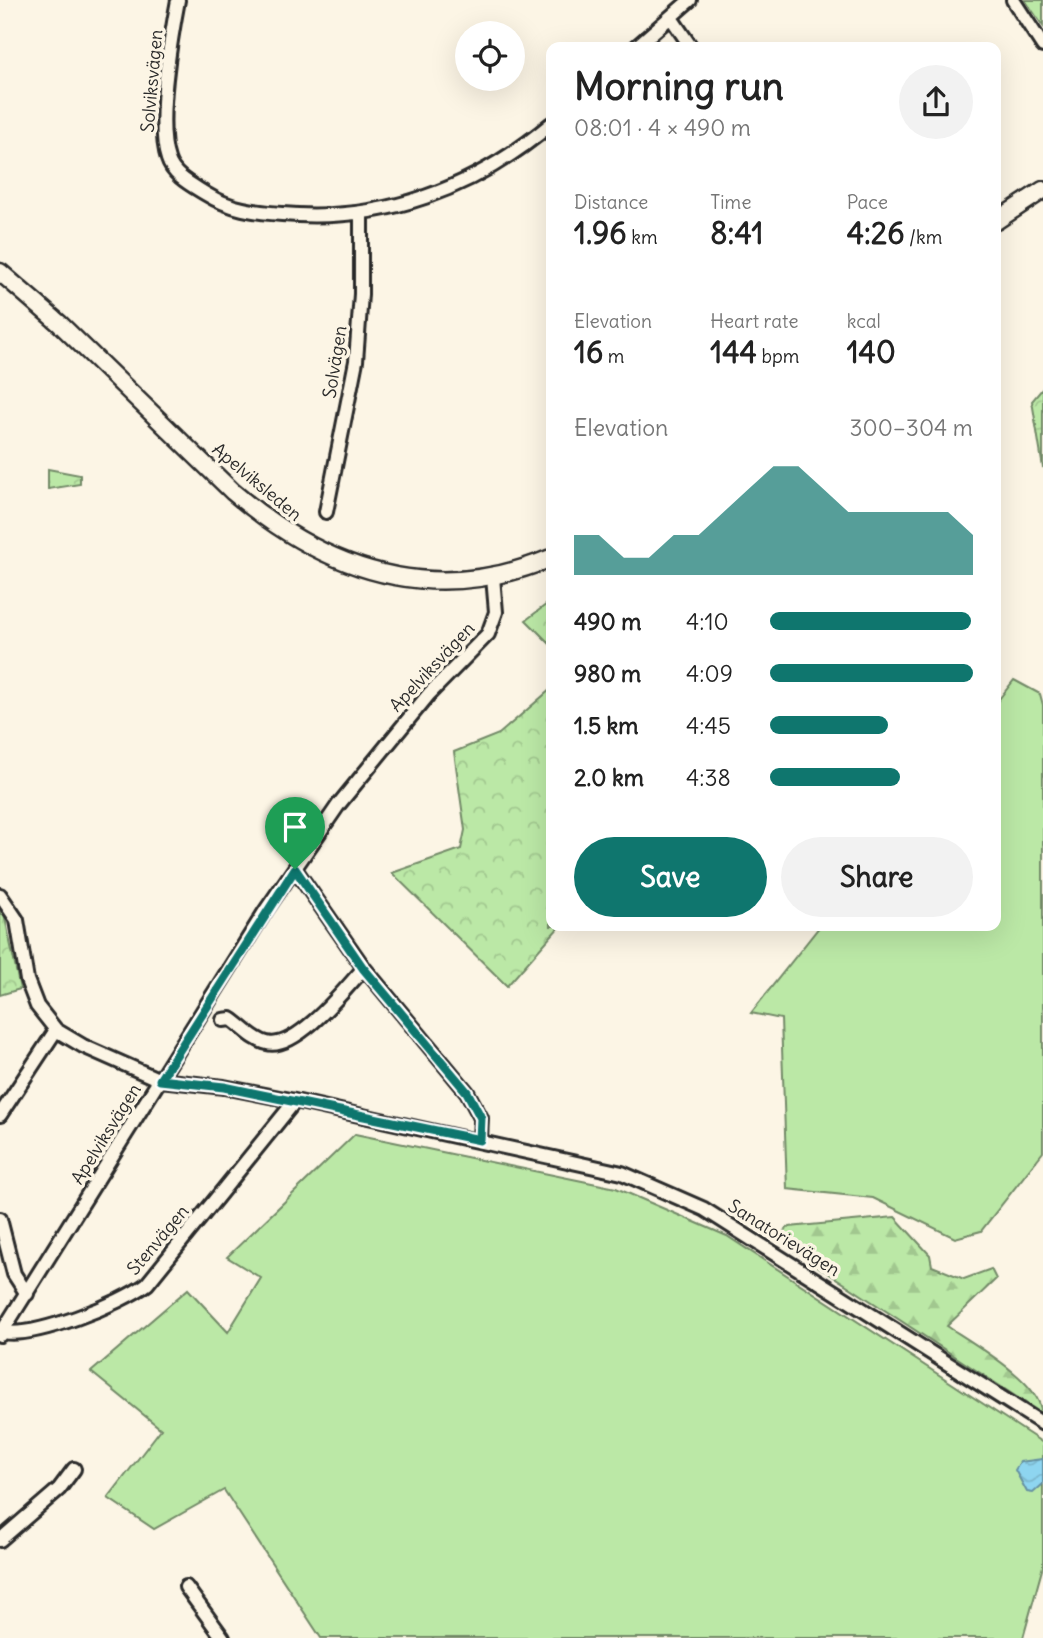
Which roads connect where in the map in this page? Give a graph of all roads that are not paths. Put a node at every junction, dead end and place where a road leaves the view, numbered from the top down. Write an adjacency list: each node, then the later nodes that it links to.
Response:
1 (178, 0): 10 (street, Solviksvägen)
2 (690, 0): 4 (street)
3 (1013, 0): 7 (street)
4 (671, 19): 5 (street); 6 (street)
5 (642, 42)
6 (687, 42)
7 (1043, 46)
8 (546, 128): 10 (street, Solviksvägen)
9 (1043, 190): 11 (street)
10 (360, 215): 13 (street, Solvägen)
11 (1001, 217)
12 (0, 272): 15 (street, Apelviksleden)
13 (326, 512)
14 (546, 560): 15 (street, Apelviksleden)
15 (492, 577): 16 (street, Apelviksvägen)
16 (295, 869): 18 (street); 21 (street, Apelviksvägen)
17 (0, 895): 20 (street)
18 (363, 968): 19 (street); 24 (street)
19 (223, 1020)
20 (56, 1030): 21 (street, Sanatorievägen); 23 (street)
21 (160, 1080): 22 (street, Sanatorievägen); 26 (street, Apelviksvägen)
22 (295, 1101): 24 (street, Sanatorievägen); 27 (street, Stenvägen)
23 (0, 1115)
24 (480, 1140): 28 (street, Sanatorievägen)
25 (0, 1219): 26 (street)
26 (27, 1294): 27 (street, Apelviksvägen)
27 (1, 1333)
28 (1043, 1424)
29 (74, 1469): 30 (street)
30 (0, 1540)
31 (186, 1587): 32 (street)
32 (223, 1638)

